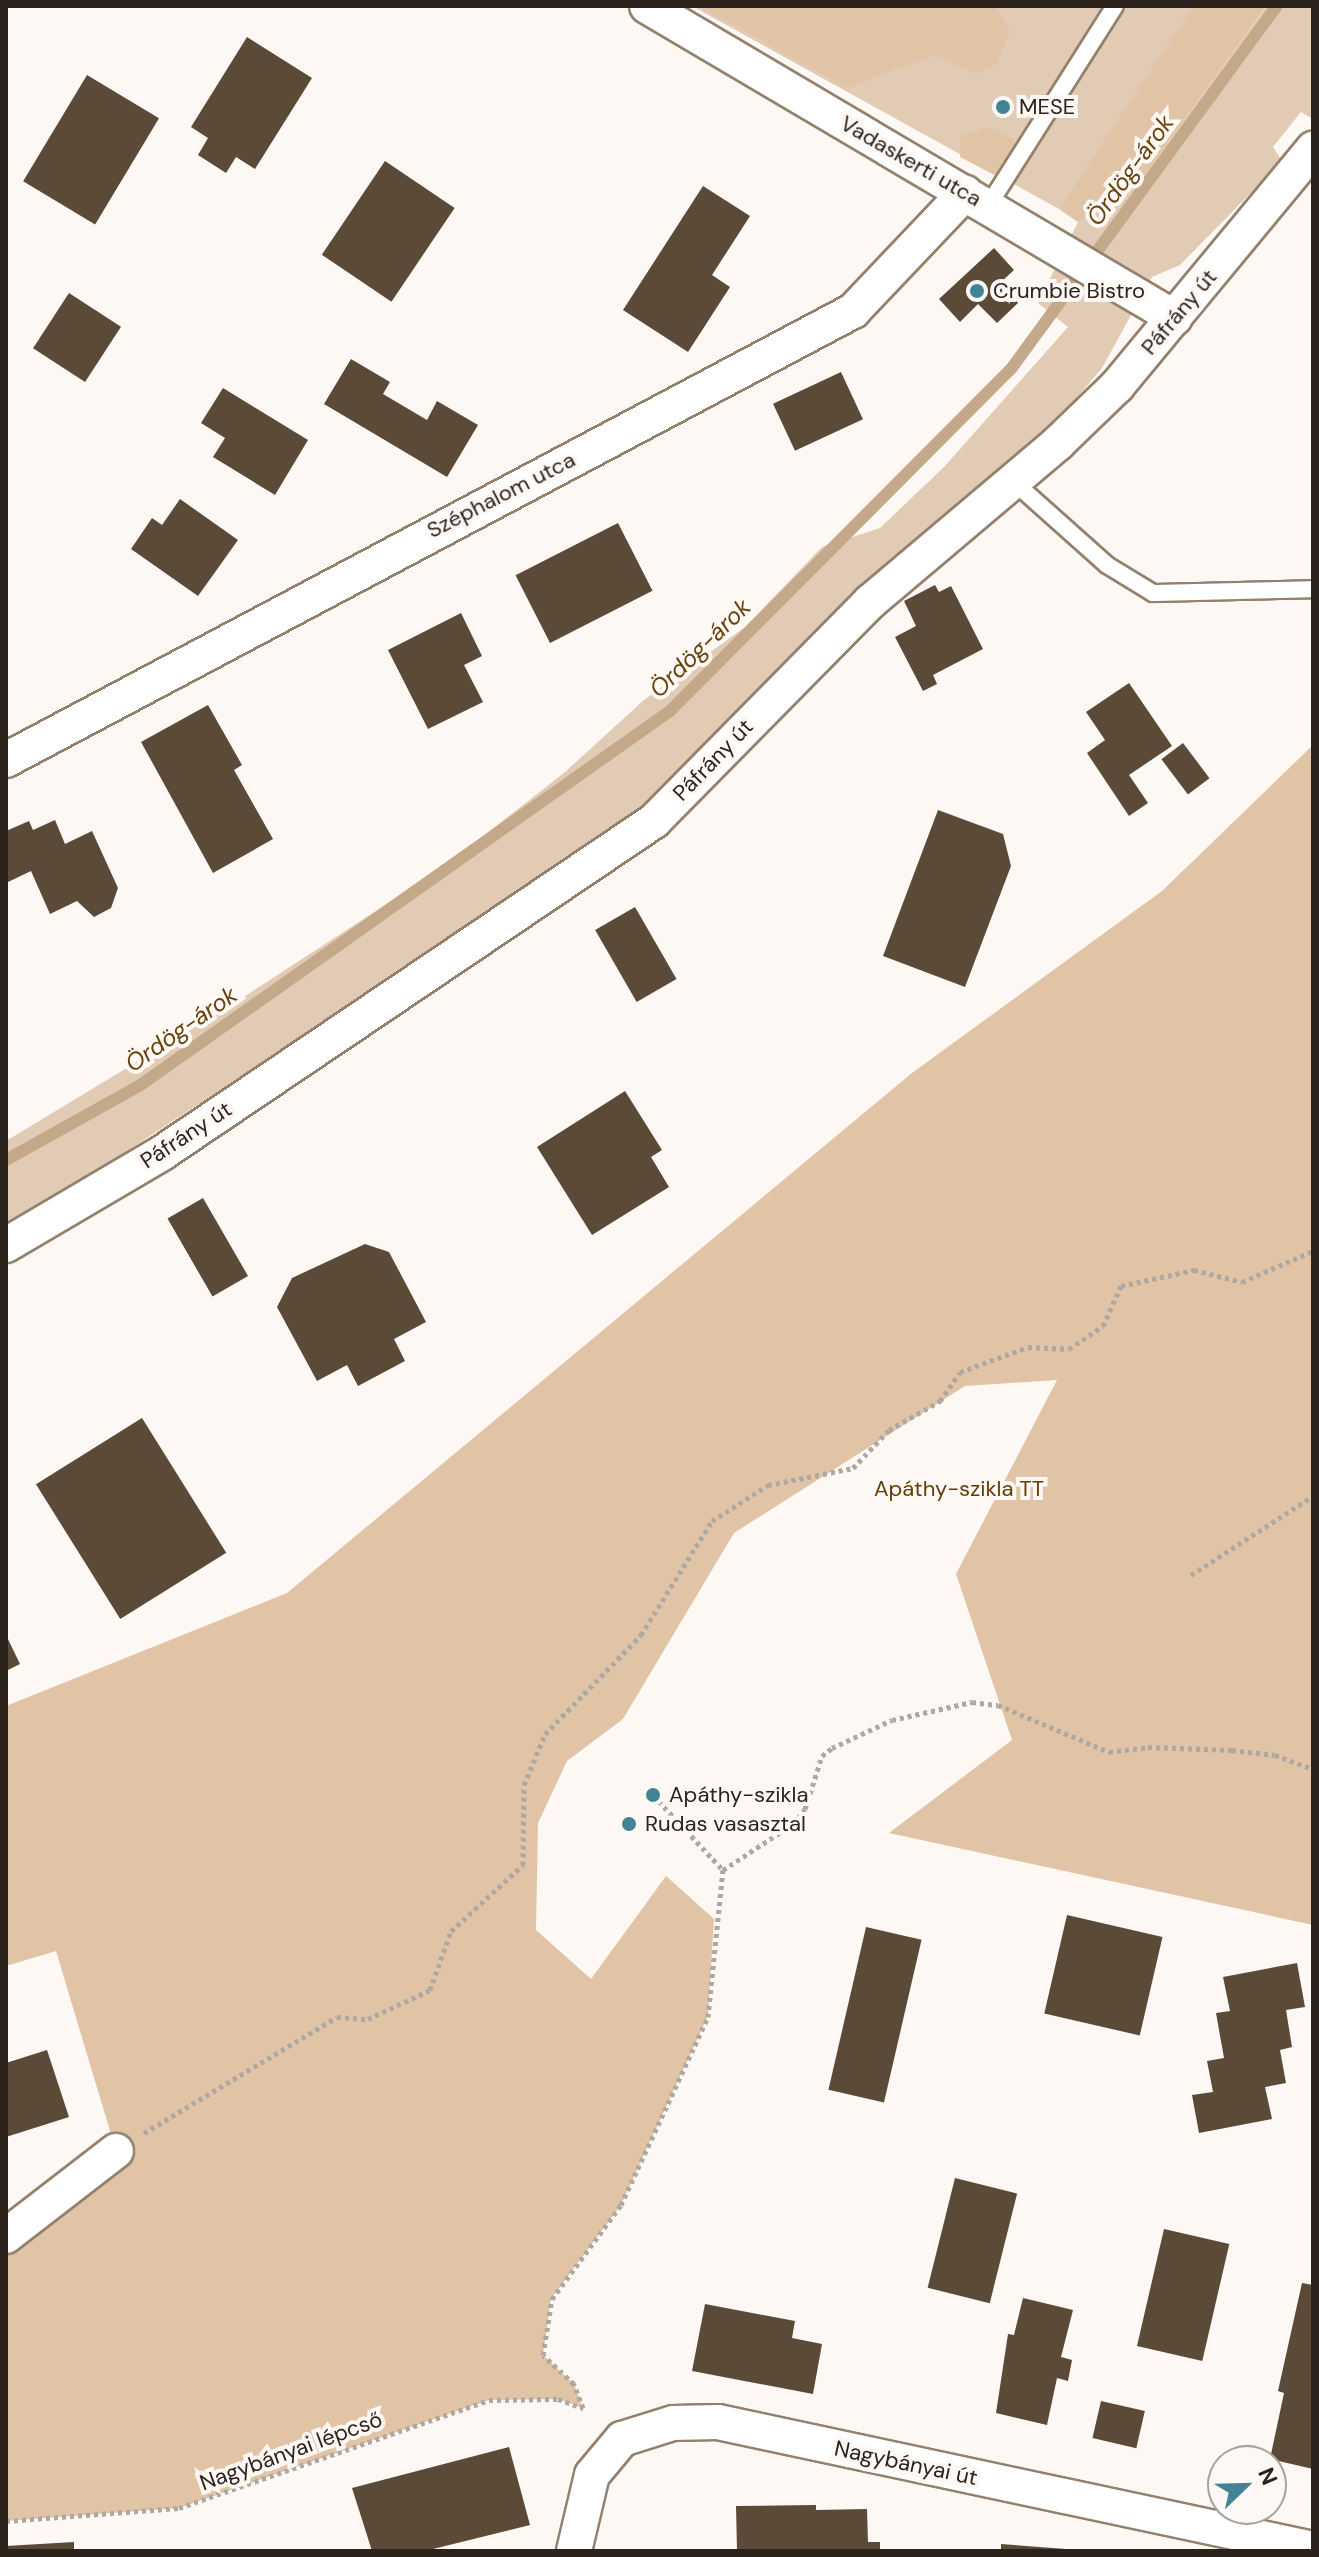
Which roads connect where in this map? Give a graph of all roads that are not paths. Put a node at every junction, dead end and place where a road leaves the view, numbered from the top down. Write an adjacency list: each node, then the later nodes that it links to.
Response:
1 (647, 6): 4 (street, Vadaskerti utca)
2 (1115, 6): 4 (lane)
3 (1313, 149): 5 (street, Páfrány út)
4 (977, 200): 5 (street, Vadaskerti utca); 8 (street, Széphalom utca)
5 (1175, 318): 6 (street, Páfrány út)
6 (1014, 482): 7 (lane); 9 (street, Páfrány út)
7 (1313, 589)
8 (6, 760)
9 (6, 1245)
10 (116, 2151): 11 (street)
11 (6, 2236)
12 (1230, 2542): 13 (street, Nagybányai út); 14 (street, Nagybányai út)
13 (1313, 2549)
14 (574, 2551)

